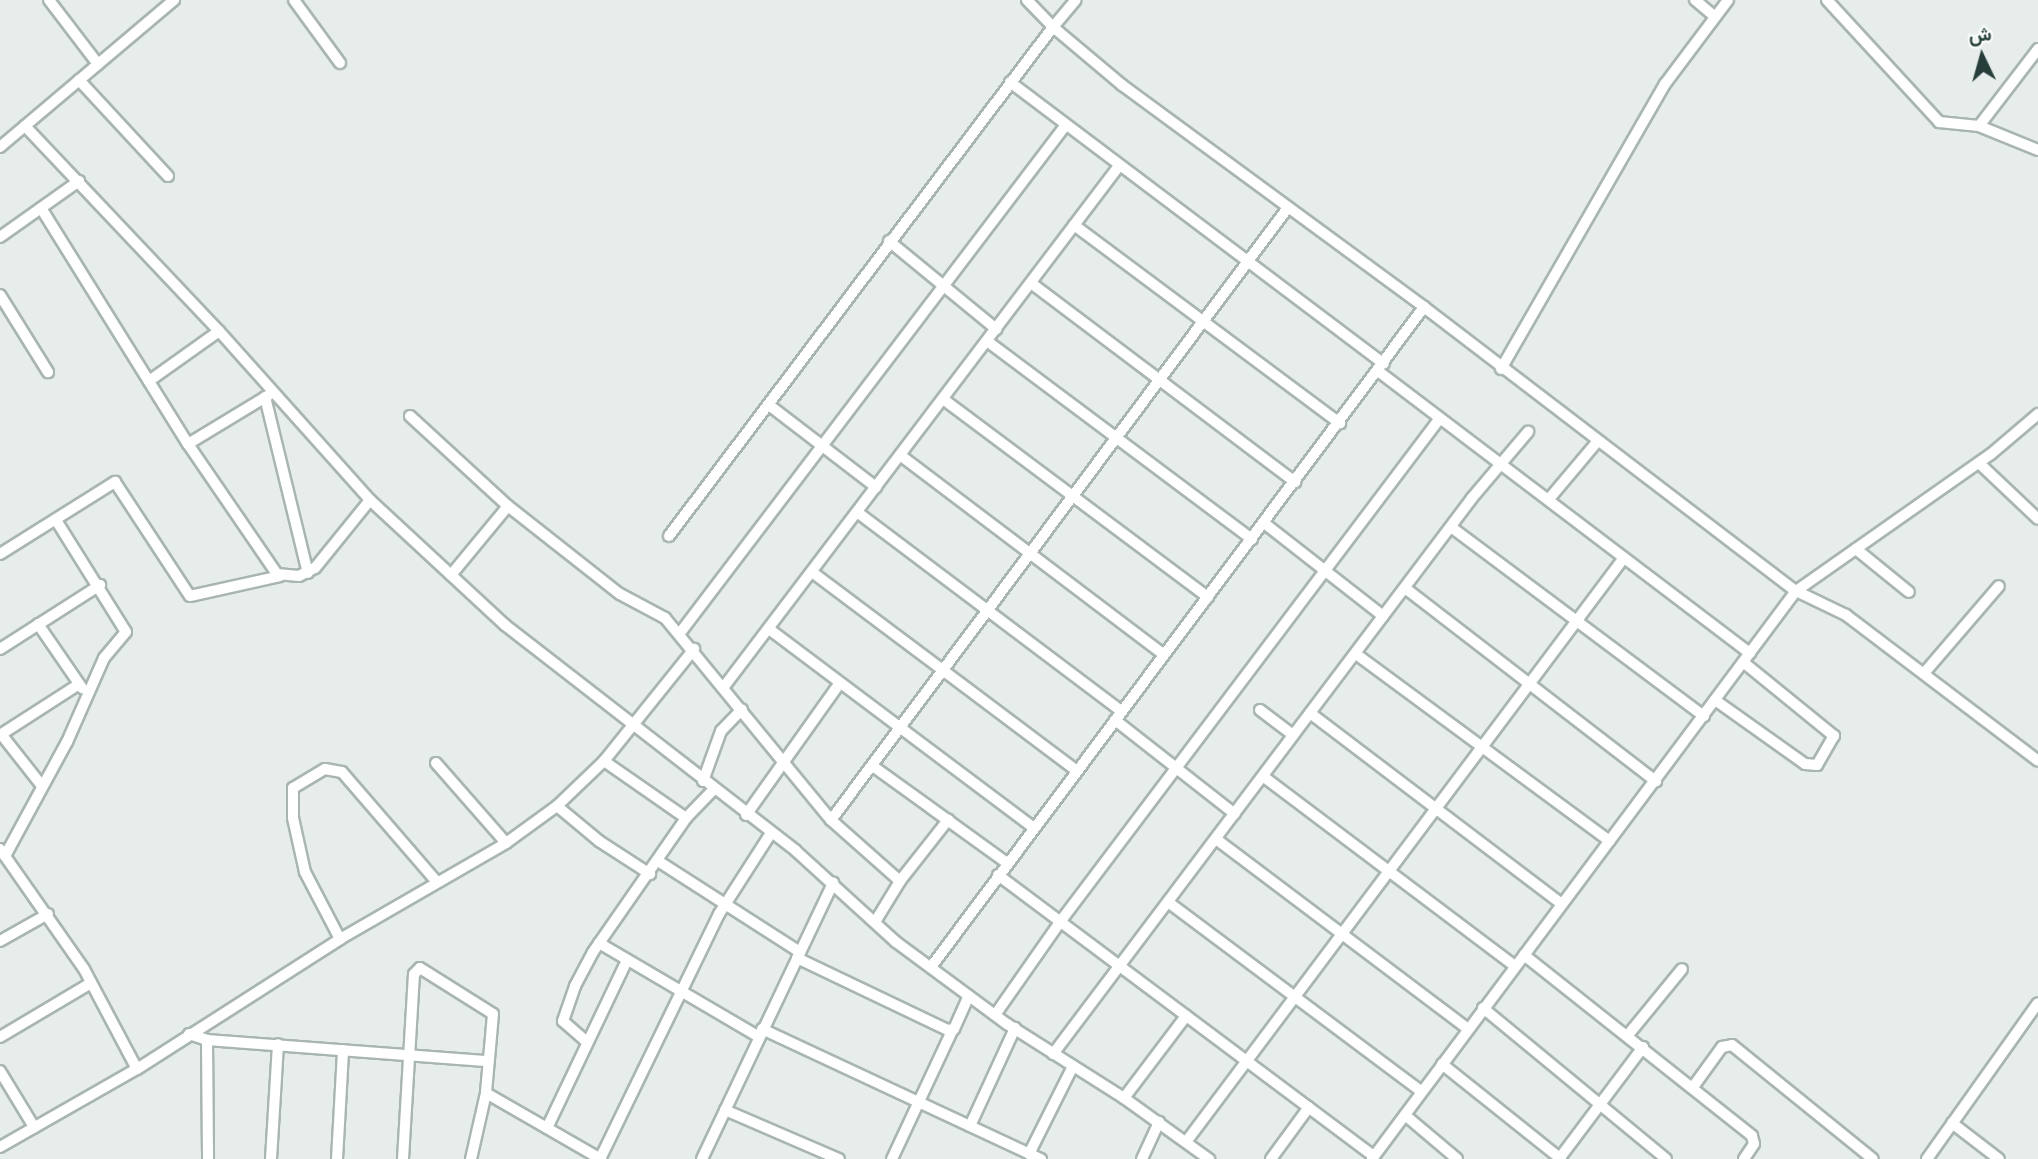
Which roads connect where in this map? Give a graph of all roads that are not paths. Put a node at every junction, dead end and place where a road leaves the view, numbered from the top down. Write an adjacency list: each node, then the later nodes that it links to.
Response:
1 (49, 0): 13 (street)
2 (174, 0): 13 (street)
3 (294, 0): 12 (street)
4 (1027, 0): 10 (street)
5 (1076, 0): 10 (street)
6 (1695, 0): 9 (street)
7 (1728, 0): 9 (street)
8 (1827, 0): 17 (street)
9 (1713, 15): 40 (street)
10 (1053, 27): 15 (street); 25 (street)
11 (2038, 49): 17 (street)
12 (340, 63)
13 (98, 64): 14 (street)
14 (79, 79): 18 (street); 22 (street)
15 (1010, 82): 16 (street); 28 (street)
16 (1065, 126): 21 (street); 31 (street)
17 (1979, 126): 20 (street)
18 (25, 127): 19 (street); 23 (street)
19 (0, 147)
20 (2038, 150)
21 (1119, 166): 26 (street); 29 (street)
22 (169, 176)
23 (79, 181): 24 (street); 37 (street)
24 (41, 208): 27 (street); 43 (street)
25 (1287, 209): 29 (street); 33 (street)
26 (1074, 225): 30 (street); 35 (street)
27 (0, 237)
28 (889, 241): 31 (street); 46 (street)
29 (1249, 264): 35 (street); 39 (street)
30 (1031, 283): 36 (street); 42 (street)
31 (942, 285): 36 (street); 55 (street)
32 (0, 295): 34 (street)
33 (1424, 307): 39 (street); 40 (street)
34 (5, 313): 41 (street)
35 (1205, 323): 42 (street); 50 (street)
36 (996, 329): 38 (street)
37 (219, 331): 43 (street); 44 (street)
38 (987, 341): 45 (street); 52 (street)
39 (1381, 368): 49 (street); 50 (street)
40 (1501, 369): 53 (street)
41 (48, 372)
42 (1161, 380): 52 (street); 59 (street)
43 (149, 381): 54 (street)
44 (270, 395): 54 (street); 63 (street); 78 (street)
45 (943, 399): 56 (street); 61 (street)
46 (769, 405): 55 (street); 70 (street)
47 (2038, 414): 58 (street)
48 (410, 416): 64 (street)
49 (1440, 418): 57 (street); 76 (street)
50 (1339, 423): 59 (street)
51 (1528, 432): 57 (street)
52 (1117, 437): 61 (street); 71 (street)
53 (1597, 442): 62 (street); 84 (street)
54 (188, 444): 80 (street)
55 (823, 444): 60 (street); 92 (street)
56 (900, 455): 60 (street); 74 (street)
57 (1501, 463): 62 (street); 69 (street)
58 (1979, 463): 66 (street); 72 (street)
59 (1295, 482): 68 (street)
60 (876, 487): 65 (street)
61 (1073, 496): 74 (street); 86 (street)
62 (1549, 499): 75 (street)
63 (370, 500): 78 (street); 79 (street)
64 (508, 506): 79 (street); 92 (street)
65 (857, 512): 77 (street); 87 (street)
66 (2038, 519)
67 (57, 520): 73 (street); 80 (street); 81 (street)
68 (1264, 523): 71 (street); 76 (street)
69 (1451, 527): 83 (street); 89 (street)
70 (669, 536)
71 (1252, 539): 86 (street)
72 (1856, 549): 84 (street); 85 (street)
73 (0, 554)
74 (1030, 554): 87 (street); 96 (street)
75 (1623, 559): 89 (street); 97 (street)
76 (1324, 571): 88 (street); 121 (street)
77 (812, 572): 91 (street); 98 (street)
78 (307, 573): 80 (street)
79 (451, 575): 111 (street)
80 (280, 576)
81 (100, 585): 90 (street); 104 (street)
82 (1999, 586): 99 (street)
83 (1405, 589): 88 (street); 100 (street)
84 (1796, 591): 97 (street); 99 (street)
85 (1909, 592)
86 (1208, 597): 96 (street)
87 (988, 611): 98 (street); 109 (street)
88 (1383, 616): 95 (street)
89 (1576, 622): 100 (street); 110 (street)
90 (38, 624): 93 (street); 101 (street)
91 (769, 629): 102 (street); 103 (street)
92 (680, 633): 94 (street)
93 (0, 649)
94 (694, 649): 103 (street); 111 (street)
95 (1356, 653): 108 (street); 115 (street)
96 (1164, 655): 109 (street)
97 (1746, 658): 105 (street); 105 (street)
98 (943, 670): 112 (street); 122 (street)
99 (1925, 672): 118 (street)
100 (1531, 682): 115 (street); 125 (street)
101 (79, 684): 104 (street); 113 (street)
102 (839, 684): 112 (street); 116 (street)
103 (723, 688): 106 (street)
104 (88, 697): 126 (street)
105 (1715, 700): 110 (street)
106 (742, 709): 116 (street); 124 (street)
107 (1260, 710): 114 (street)
108 (1310, 713): 114 (street); 129 (street)
109 (1118, 716): 121 (street); 122 (street)
110 (1704, 716): 125 (street)
111 (633, 727): 117 (street); 124 (street)
112 (900, 728): 120 (street); 135 (street)
113 (1, 735): 126 (street)
114 (1293, 735): 123 (street)
115 (1485, 749): 129 (street); 138 (street)
116 (785, 759): 131 (street); 133 (street)
117 (604, 761): 128 (street); 132 (street)
118 (2038, 761)
119 (436, 763): 139 (street)
120 (874, 767): 133 (street); 134 (street)
121 (1176, 768): 130 (street); 154 (street)
122 (1077, 771): 135 (street)
123 (1264, 777): 130 (street); 143 (street)
124 (703, 781): 127 (street)
125 (1656, 781): 138 (street)
126 (41, 786): 140 (street)
127 (714, 789): 131 (street); 132 (street)
128 (556, 806): 139 (street); 144 (street)
129 (1437, 809): 143 (street); 150 (street)
130 (1235, 814): 137 (street)
131 (746, 815): 136 (street)
132 (686, 818): 141 (street)
133 (831, 820): 146 (street)
134 (948, 820): 142 (street); 146 (street)
135 (1034, 828): 142 (street)
136 (771, 833): 148 (street); 151 (street)
137 (1216, 839): 149 (street); 155 (street)
138 (1610, 841): 150 (street)
139 (506, 843): 147 (street)
140 (3, 853): 152 (street)
141 (658, 861): 144 (street); 151 (street)
142 (1007, 863): 145 (street)
143 (1389, 873): 155 (street); 162 (street)
144 (650, 874): 158 (street)
145 (998, 875): 154 (street); 163 (street)
146 (900, 881): 153 (street)
147 (437, 882): 156 (street); 156 (street)
148 (833, 884): 153 (street); 159 (street)
149 (1168, 901): 164 (street); 169 (street)
150 (1562, 904): 160 (street)
151 (724, 905): 159 (street); 167 (street)
152 (48, 914): 157 (street); 166 (street)
153 (875, 922): 163 (street)
154 (1060, 922): 164 (street); 172 (street)
155 (1343, 934): 169 (street); 175 (street)
156 (340, 939): 178 (street)
157 (0, 941)
158 (600, 943): 161 (street); 182 (street)
159 (798, 955): 176 (street); 177 (street)
160 (1524, 955): 162 (street); 179 (street)
161 (627, 960): 167 (street); 182 (street)
162 (1515, 966): 171 (street)
163 (931, 967): 168 (street)
164 (1119, 967): 173 (street); 187 (street)
165 (1682, 969): 179 (street)
166 (91, 983): 180 (street); 192 (street)
167 (679, 992): 177 (street); 217 (street)
168 (969, 996): 172 (street); 176 (street)
169 (1296, 996): 189 (street); 195 (street)
170 (2038, 1003): 204 (street)
171 (1483, 1008): 175 (street); 199 (street)
172 (995, 1015): 174 (street)
173 (1186, 1016): 189 (street); 197 (street)
174 (1015, 1028): 187 (street); 205 (street)
175 (1467, 1028): 190 (street)
176 (952, 1031): 198 (street)
177 (761, 1033): 198 (street); 201 (street)
178 (189, 1034): 181 (street); 192 (street)
179 (1628, 1035): 184 (street)
180 (0, 1037)
181 (207, 1040): 183 (street); 212 (street)
182 (587, 1042): 207 (street)
183 (278, 1044): 185 (street); 213 (street)
184 (1643, 1047): 194 (street); 199 (street)
185 (343, 1050): 186 (street); 214 (street)
186 (410, 1055): 188 (street); 188 (street); 215 (street)
187 (1053, 1055): 191 (street)
188 (488, 1061): 196 (street)
189 (1246, 1062): 200 (street); 208 (street)
190 (1441, 1064): 195 (street); 226 (street)
191 (1073, 1066): 197 (street); 210 (street)
192 (137, 1069): 206 (street)
193 (0, 1071): 206 (street)
194 (1693, 1087): 228 (street); 229 (street)
195 (1421, 1091): 202 (street)
196 (486, 1093): 207 (street); 216 (street)
197 (1124, 1098): 203 (street)
198 (918, 1103): 205 (street); 220 (street)
199 (1601, 1103): 226 (street); 227 (street)
200 (1309, 1107): 211 (street); 224 (street)
201 (725, 1110): 218 (street); 219 (street)
202 (1405, 1115): 211 (street); 225 (street)
203 (1159, 1122): 208 (street); 222 (street)
204 (1952, 1123): 230 (street); 231 (street)
205 (970, 1126): 210 (street)
206 (34, 1127): 209 (street)
207 (547, 1128): 217 (street)
208 (1186, 1142): 223 (street)
209 (0, 1147)
210 (1029, 1154): 221 (street)
211 (1373, 1157)
212 (208, 1159)
213 (271, 1159)
214 (337, 1159)
215 (403, 1159)
216 (471, 1159)
217 (600, 1159)
218 (702, 1159)
219 (839, 1159)
220 (892, 1159)
221 (1041, 1159)
222 (1142, 1159)
223 (1209, 1159)
224 (1271, 1159)
225 (1457, 1159)
226 (1560, 1159)
227 (1666, 1159)
228 (1744, 1159)
229 (1873, 1159)
230 (1927, 1159)
231 (1999, 1159)

